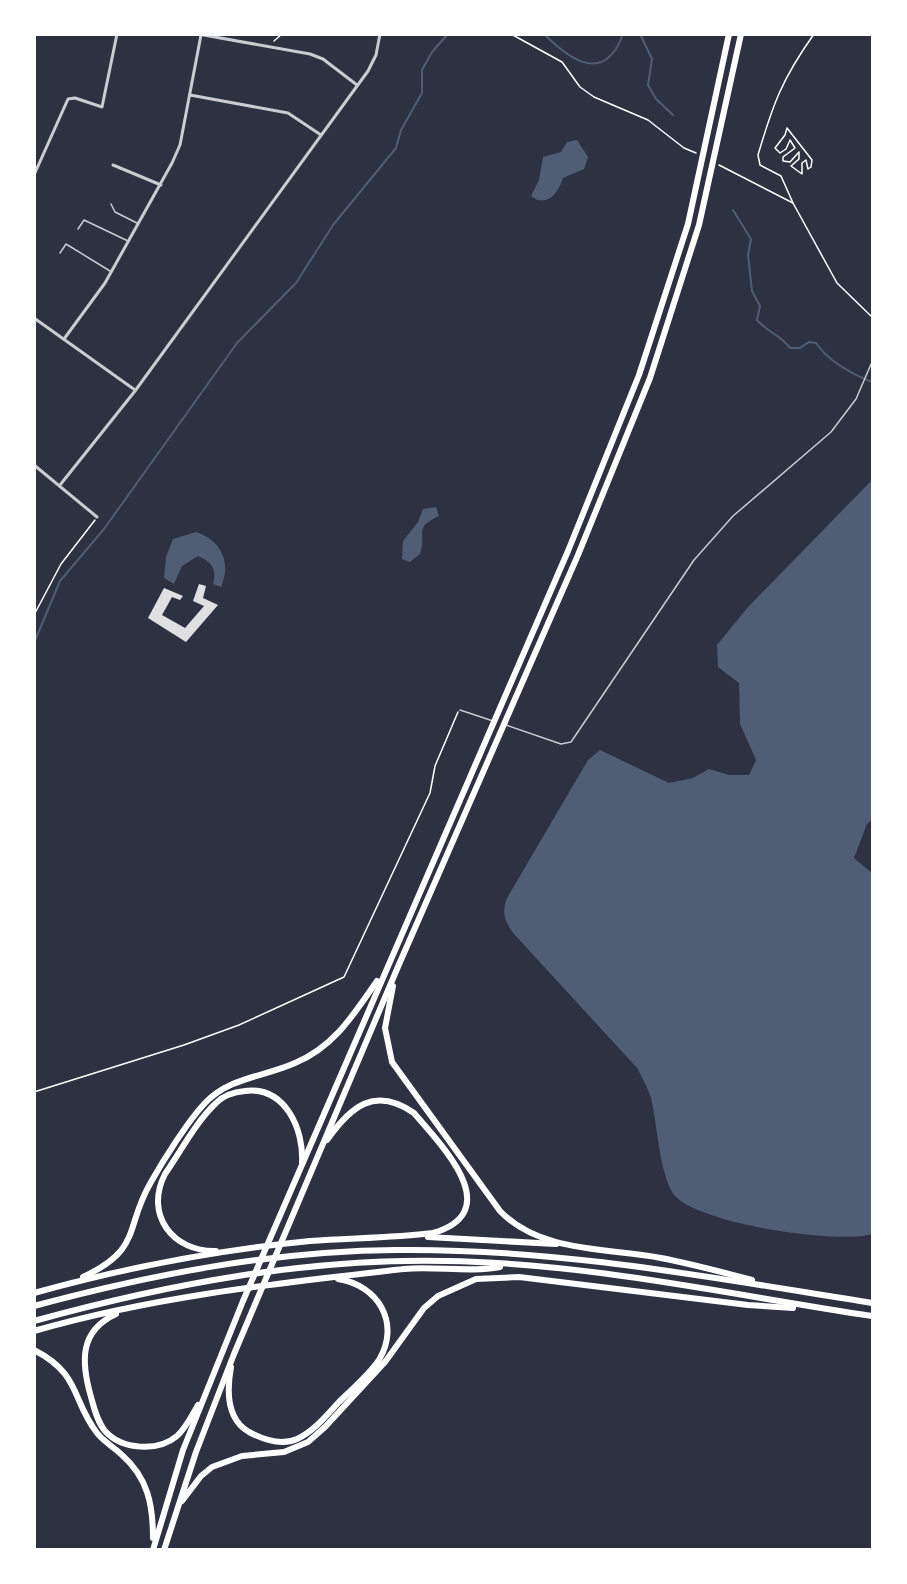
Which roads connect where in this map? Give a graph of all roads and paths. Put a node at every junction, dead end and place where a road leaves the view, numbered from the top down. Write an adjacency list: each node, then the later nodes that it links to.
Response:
1 (117, 34): 17 (street)
2 (282, 34): 9 (path)
3 (380, 34): 10 (street)
4 (511, 34): 14 (path)
5 (729, 34): 37 (highway)
6 (741, 34): 36 (highway)
7 (814, 34): 19 (path)
8 (200, 35): 9 (street); 11 (street)
9 (269, 48): 10 (street)
10 (357, 86): 12 (street)
11 (189, 94): 12 (street); 18 (street)
12 (321, 135): 30 (street)
13 (784, 151): 13 (path)
14 (693, 152)
15 (113, 165): 18 (street)
16 (728, 169): 19 (path)
17 (34, 175)
18 (161, 185): 21 (street)
19 (793, 203): 26 (path)
20 (111, 204): 21 (lane)
21 (138, 223): 23 (street)
22 (78, 229): 23 (lane)
23 (128, 241): 25 (street)
24 (60, 253): 25 (lane)
25 (111, 271): 28 (street)
26 (873, 317)
27 (34, 318): 28 (street)
28 (64, 339): 30 (street)
29 (873, 362): 35 (lane)
30 (135, 391): 32 (street)
31 (34, 465): 32 (street)
32 (60, 485): 33 (street)
33 (97, 517): 34 (path)
34 (34, 615)
35 (460, 710): 38 (path)
36 (397, 969): 39 (highway); 42 (highway)
37 (384, 970): 40 (highway); 46 (highway)
38 (34, 1092)
39 (320, 1150): 41 (highway); 57 (highway)
40 (301, 1168): 43 (highway); 58 (highway)
41 (406, 1236): 42 (highway); 43 (highway)
42 (570, 1245): 47 (highway)
43 (240, 1250): 46 (highway)
44 (509, 1266): 45 (highway); 52 (highway); 54 (highway)
45 (328, 1278): 50 (highway); 57 (highway)
46 (72, 1282): 48 (highway)
47 (772, 1287): 49 (highway); 51 (highway)
48 (34, 1293)
49 (873, 1303)
50 (147, 1304): 55 (highway); 58 (highway)
51 (34, 1306)
52 (824, 1309): 53 (highway); 59 (highway)
53 (873, 1317)
54 (34, 1321)
55 (34, 1331)
56 (34, 1350): 60 (highway)
57 (234, 1354): 59 (highway)
58 (209, 1386): 60 (highway)
59 (176, 1509): 61 (highway)
60 (153, 1548)
61 (164, 1550)

